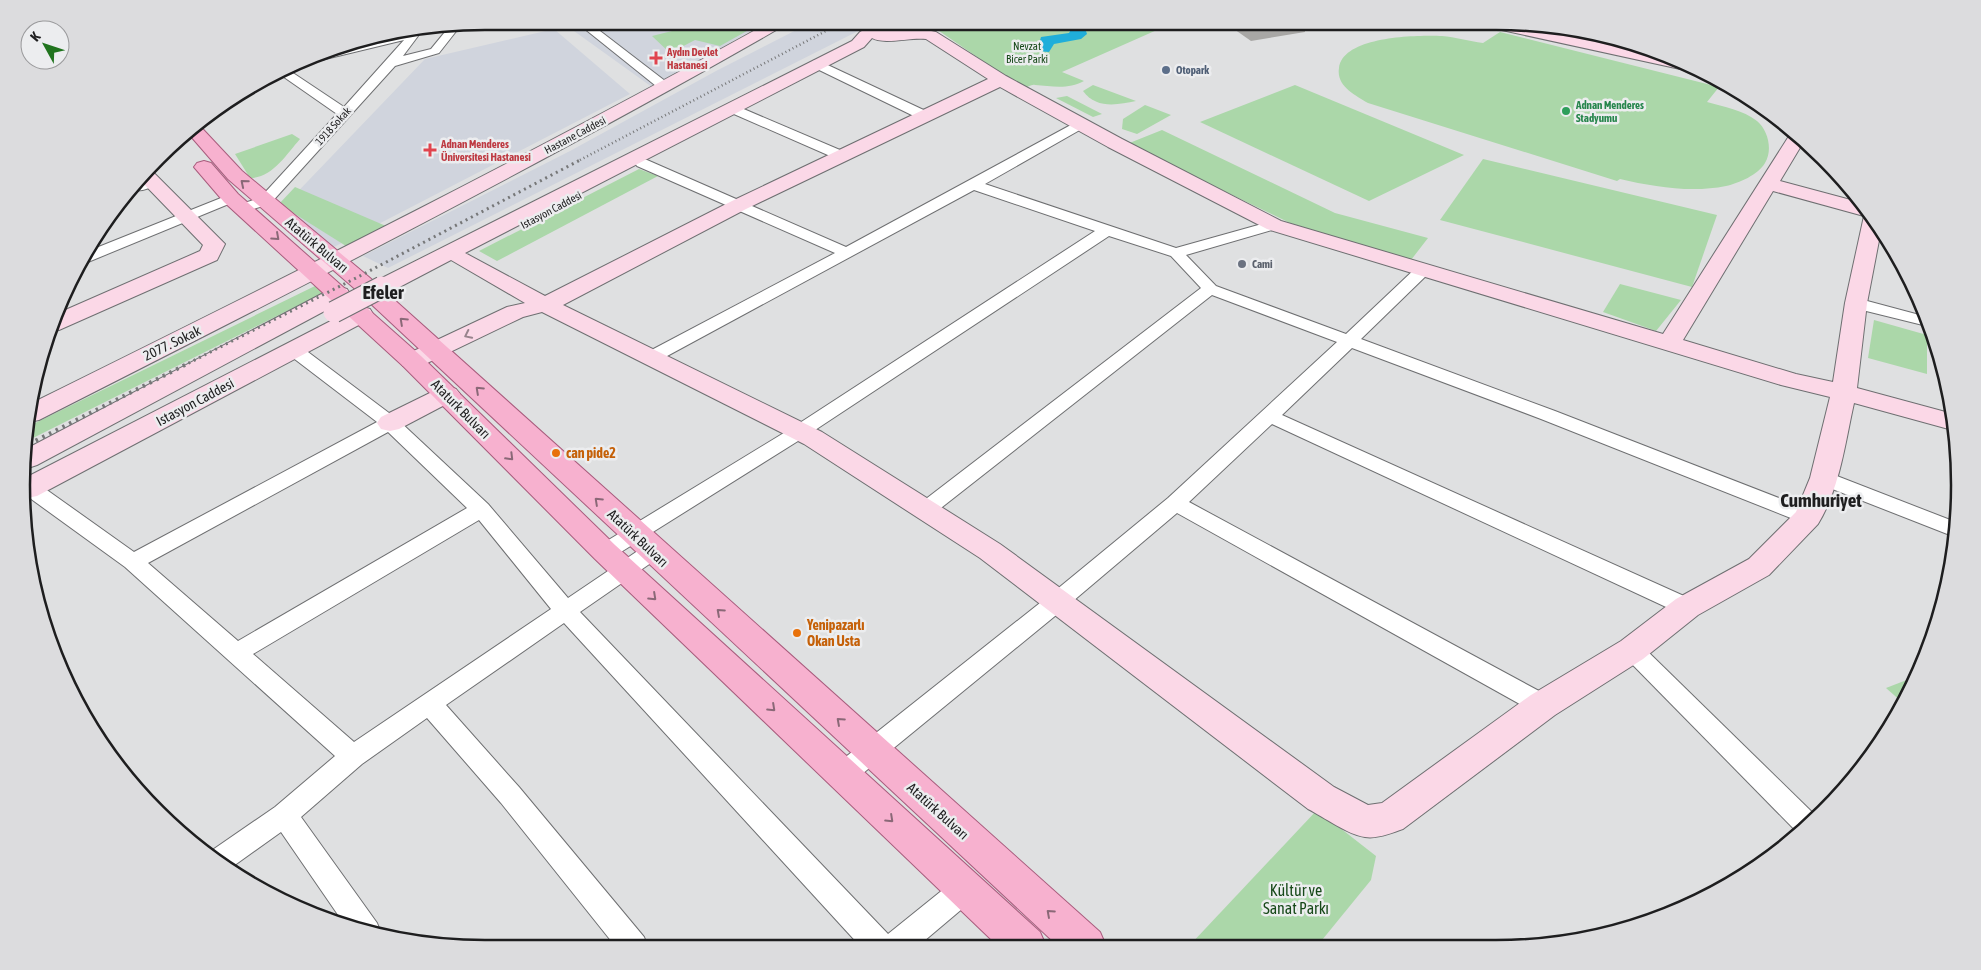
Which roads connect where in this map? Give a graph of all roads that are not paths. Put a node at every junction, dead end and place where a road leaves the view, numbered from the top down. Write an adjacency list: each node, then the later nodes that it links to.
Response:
1 (592, 30): 21 (street)
2 (766, 30): 21 (street, Hastane Caddesi)
3 (881, 30): 14 (street)
4 (890, 30): 12 (street)
5 (929, 30): 13 (street)
6 (451, 31): 17 (street)
7 (1542, 33): 10 (street)
8 (1546, 33): 10 (street)
9 (1557, 34): 10 (street)
10 (1554, 35): 15 (street); 16 (street)
11 (413, 36): 17 (street, 1918 Sokak)
12 (879, 36): 13 (street); 14 (street)
13 (936, 38): 20 (street)
14 (858, 44): 18 (street)
15 (1628, 50)
16 (1645, 55)
17 (391, 62): 23 (street, 1918 Sokak)
18 (817, 64): 22 (street); 24 (street)
19 (288, 75): 23 (street)
20 (1000, 80): 24 (street); 25 (street)
21 (665, 87): 47 (street, Hastane Caddesi)
22 (732, 108): 26 (street); 30 (street)
23 (345, 114): 35 (street, 1918 Sokak)
24 (925, 116): 30 (street)
25 (1080, 124): 34 (street); 40 (street)
26 (690, 129): 31 (street, Istasyon Caddesi); 50 (street)
27 (198, 132): 35 (main road, Atatürk Bulvarı, one-way to 27)
28 (1795, 142): 33 (street)
29 (184, 144): 36 (main road, Atatürk Bulvarı)
30 (842, 156): 37 (street)
31 (642, 163): 37 (street); 46 (street, Istasyon Caddesi)
32 (146, 181): 39 (street)
33 (1769, 184): 38 (street); 57 (street)
34 (973, 185): 42 (street); 43 (street)
35 (265, 201): 36 (street, 1918 Sokak); 47 (main road, Atatürk Bulvarı)
36 (237, 203): 39 (street, 1918 Sokak); 47 (main road, Atatürk Bulvarı, one-way to 47)
37 (739, 205): 43 (street); 53 (street)
38 (1857, 208)
39 (187, 216): 45 (street, 1918 Sokak); 54 (street)
40 (1274, 225): 44 (street); 48 (street)
41 (1871, 228): 52 (street)
42 (1107, 230): 44 (street); 67 (street)
43 (848, 253): 59 (street)
44 (1176, 253): 49 (street)
45 (92, 255)
46 (460, 258): 50 (street, Istasyon Caddesi); 53 (street)
47 (324, 266): 50 (main road, Atatürk Bulvarı); 51 (main road, Ataturk Bulvarı); 63 (street, 2077. Sokak)
48 (1424, 269): 56 (street); 57 (street)
49 (1210, 289): 56 (street); 75 (street)
50 (372, 296): 51 (street, bridge); 51 (main road, Ataturk Bulvarı); 58 (street, Istasyon Caddesi); 60 (main road, Ataturk Bulvarı)
51 (337, 303): 68 (street); 70 (street)
52 (1856, 303): 55 (street); 61 (street)
53 (546, 305): 59 (street); 60 (street)
54 (61, 320)
55 (1920, 321)
56 (1349, 341): 64 (street); 76 (street)
57 (1669, 344): 61 (street)
58 (294, 350): 66 (street); 71 (street, Istasyon Caddesi)
59 (650, 358): 67 (street)
60 (431, 362): 62 (main road, Ataturk Bulvarı); 78 (main road, Atatürk Bulvarı, one-way to 60)
61 (1844, 393): 65 (street); 69 (street)
62 (447, 394): 66 (street); 79 (main road, Ataturk Bulvarı, one-way to 79)
63 (37, 411)
64 (1270, 416): 73 (street); 82 (street)
65 (1946, 420)
66 (390, 423): 74 (street); 80 (street)
67 (799, 432): 75 (street); 78 (street)
68 (31, 458)
69 (1824, 478): 76 (street); 77 (street)
70 (30, 483)
71 (30, 483)
72 (30, 485): 80 (street)
73 (1175, 503): 81 (street); 87 (street)
74 (481, 509): 83 (street); 85 (street)
75 (925, 510): 81 (street)
76 (1808, 517): 82 (street)
77 (1949, 527)
78 (643, 542): 79 (street); 88 (main road, Atatürk Bulvarı, one-way to 78)
79 (615, 561): 83 (street); 90 (main road, one-way to 90)
80 (133, 562): 85 (street)
81 (1058, 601): 87 (street); 88 (street)
82 (1687, 606): 84 (street)
83 (566, 611): 86 (street); 97 (street)
84 (1632, 650): 87 (street); 92 (street)
85 (236, 653): 89 (street)
86 (429, 703): 89 (street); 96 (street)
87 (1543, 706)
88 (872, 751): 90 (street); 100 (main road, Atatürk Bulvarı, one-way to 88)
89 (353, 756): 91 (street)
90 (842, 775): 94 (main road, one-way to 94)
91 (284, 816): 93 (street); 95 (street)
92 (1803, 821)
93 (223, 857)
94 (965, 889): 98 (street); 99 (main road)
95 (358, 921)
96 (628, 940)
97 (873, 940)
98 (903, 940)
99 (1020, 940)
100 (1079, 940)

